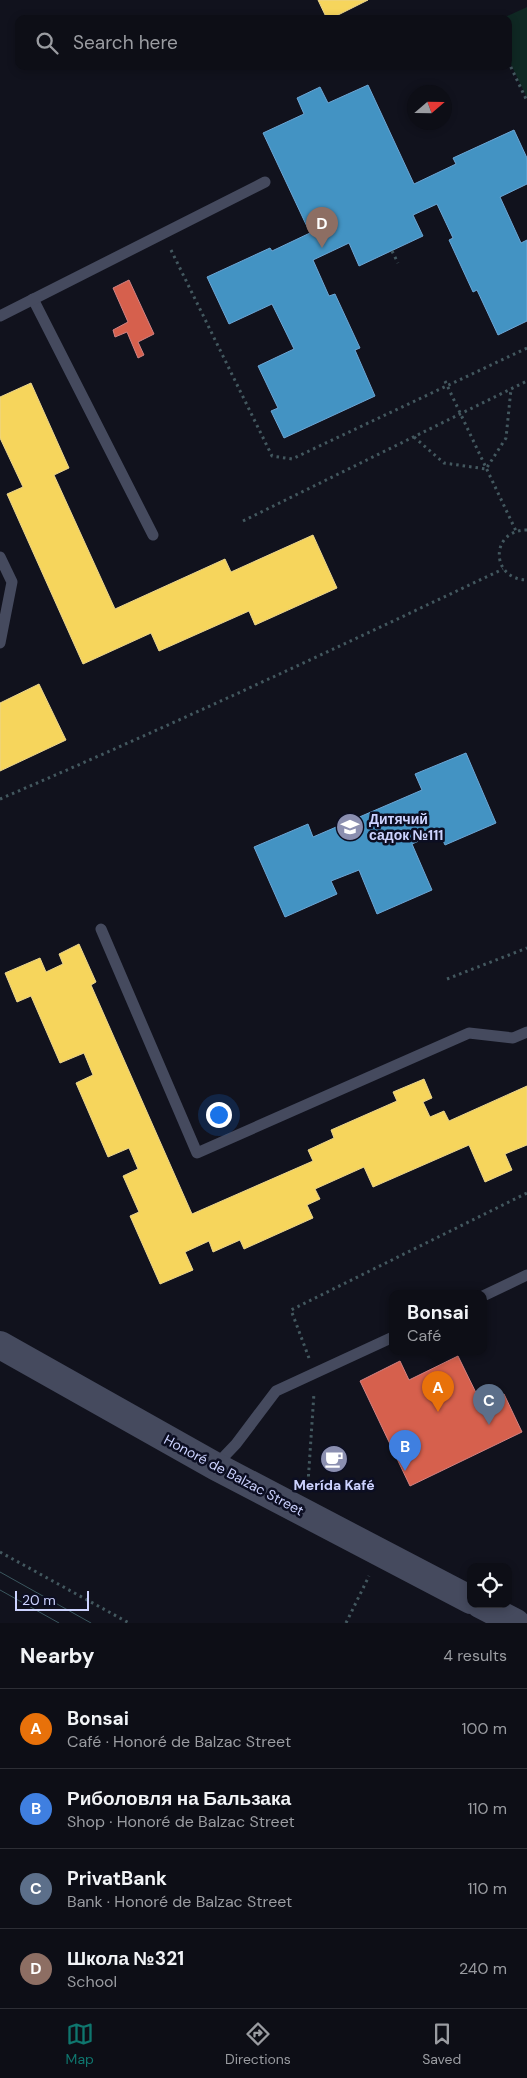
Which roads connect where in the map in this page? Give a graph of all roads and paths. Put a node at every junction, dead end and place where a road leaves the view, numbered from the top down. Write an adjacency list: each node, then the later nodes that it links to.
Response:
1 (512, 69): 2 (path)
2 (527, 101)
3 (265, 182): 4 (lane)
4 (163, 234): 7 (lane); 12 (path)
5 (392, 251): 6 (path)
6 (398, 264)
7 (33, 299): 8 (lane); 20 (lane)
8 (0, 316)
9 (527, 348): 12 (path)
10 (445, 381): 12 (path)
11 (527, 381): 13 (path)
12 (448, 386): 14 (path)
13 (511, 389): 14 (path); 16 (path)
14 (461, 413): 15 (path); 16 (path)
15 (414, 436): 16 (path); 17 (path)
16 (486, 469): 19 (path)
17 (243, 521)
18 (527, 530): 19 (path)
19 (516, 531): 22 (path)
20 (153, 535)
21 (0, 557): 24 (lane)
22 (503, 569): 23 (path); 25 (path)
23 (527, 580)
24 (0, 643)
25 (0, 799)
26 (100, 929): 29 (lane)
27 (527, 948): 28 (path)
28 (447, 979)
29 (527, 1032)
30 (527, 1193): 35 (path)
31 (527, 1275): 32 (lane)
32 (487, 1294)
33 (389, 1339): 35 (lane)
34 (0, 1345): 36 (street, Honoré de Balzac Street)
35 (315, 1373): 36 (lane); 37 (path)
36 (216, 1466): 40 (street, Honoré de Balzac Street)
37 (308, 1483)
38 (0, 1552): 42 (path)
39 (371, 1571): 43 (path)
40 (467, 1598)
41 (488, 1608): 44 (street)
42 (129, 1623)
43 (346, 1623)
44 (516, 1623)

